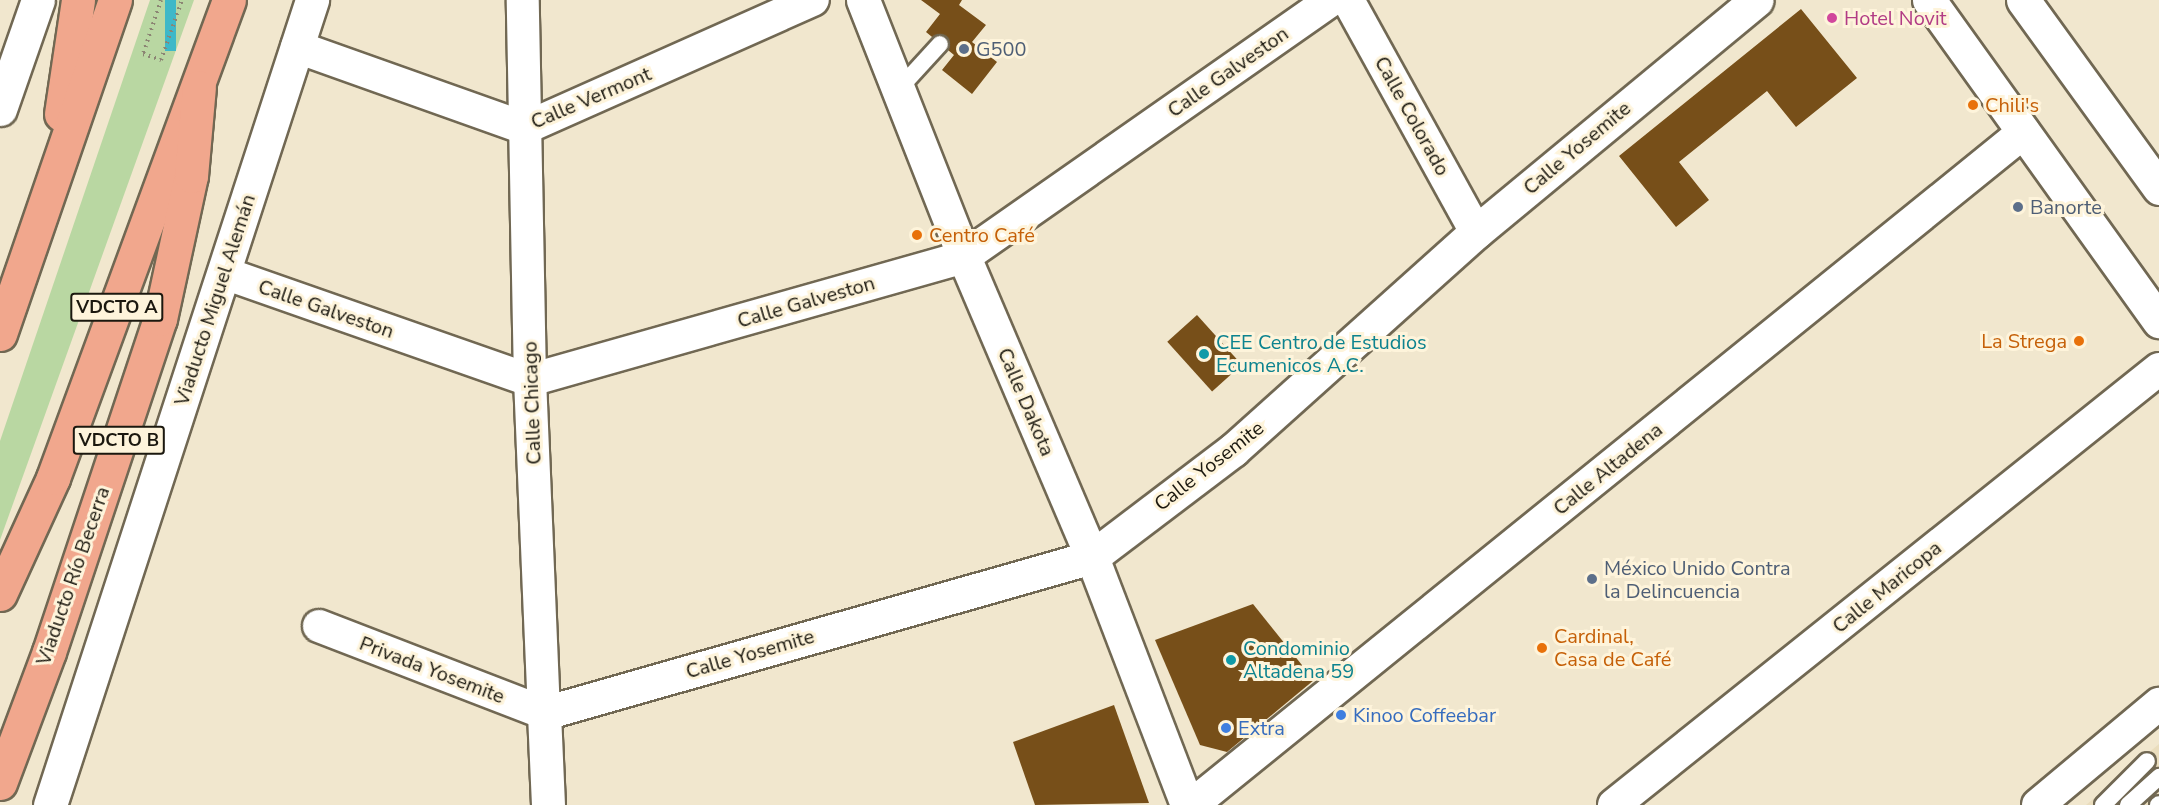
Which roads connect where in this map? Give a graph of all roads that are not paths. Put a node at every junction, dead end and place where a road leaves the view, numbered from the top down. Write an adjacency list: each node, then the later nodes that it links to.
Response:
1 (38, 0): 18 (street)
2 (78, 0): 21 (highway)
3 (115, 0): 21 (highway)
4 (229, 0): 16 (highway, VDCTO A)
5 (312, 0): 15 (street, Viaducto Miguel Alemán)
6 (523, 0): 19 (street, Calle Chicago)
7 (813, 0): 19 (street, Calle Vermont)
8 (863, 0): 17 (street, Calle Dakota)
9 (1331, 0): 24 (street, Calle Galveston)
10 (1348, 0): 23 (street, Calle Colorado)
11 (1756, 0): 23 (street, Calle Yosemite)
12 (1929, 0): 20 (street)
13 (2023, 0): 22 (street)
14 (940, 44): 17 (lane)
15 (297, 47): 19 (street, Calle Vermont); 25 (street, Viaducto Miguel Alemán)
16 (198, 87): 31 (highway, VDCTO A); 37 (highway, Viaducto Río Becerra / VDCTO B)
17 (898, 90): 24 (street, Calle Dakota)
18 (0, 110)
19 (525, 128): 29 (street, Calle Chicago)
20 (2024, 132): 26 (street); 41 (street, Calle Altadena)
21 (59, 156): 27 (highway)
22 (2159, 188)
23 (1476, 232): 30 (street, Calle Yosemite)
24 (964, 257): 29 (street, Calle Galveston); 30 (street, Calle Dakota)
25 (224, 273): 29 (street, Calle Galveston); 38 (street, Viaducto Miguel Alemán)
26 (2159, 321)
27 (0, 334)
28 (2159, 369): 42 (street, Calle Maricopa)
29 (530, 380): 34 (street, Calle Chicago)
30 (1092, 557): 34 (street, Calle Yosemite); 40 (street, Calle Dakota)
31 (0, 594)
32 (319, 626): 34 (street, Privada Yosemite)
33 (2159, 704): 43 (street)
34 (544, 713): 39 (street, Calle Chicago)
35 (2147, 761): 44 (lane)
36 (2159, 777): 45 (lane)
37 (0, 783)
38 (50, 805)
39 (548, 805)
40 (1187, 805)
41 (1192, 805)
42 (1614, 805)
43 (2038, 805)
44 (2103, 805)
45 (2128, 805)

